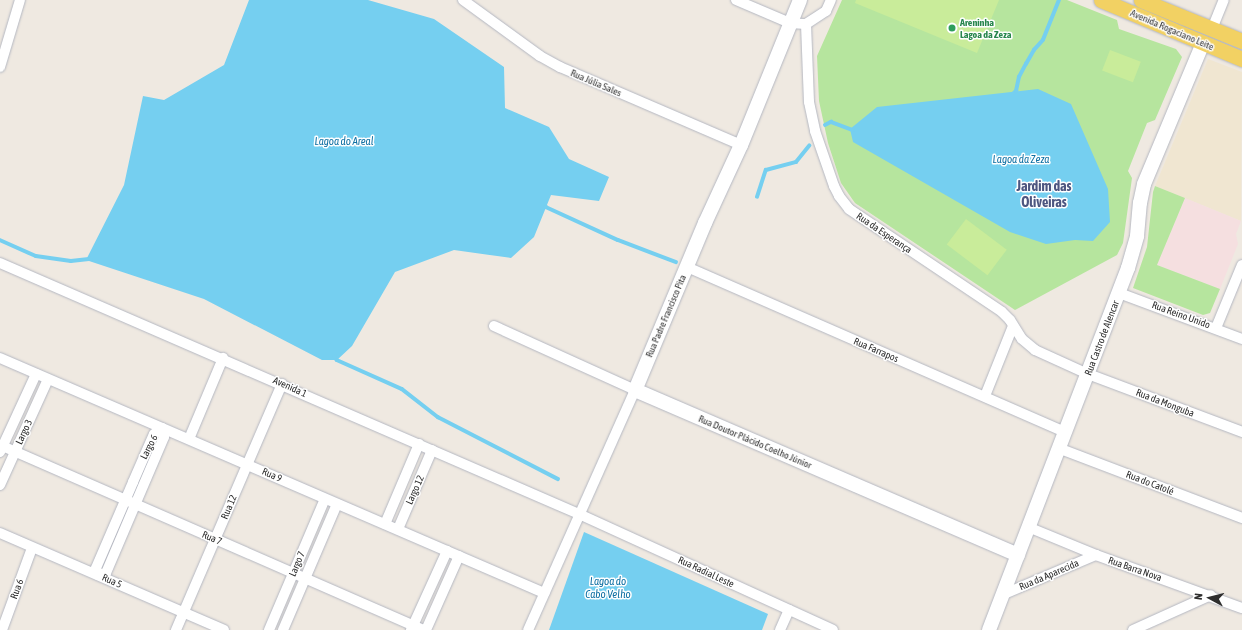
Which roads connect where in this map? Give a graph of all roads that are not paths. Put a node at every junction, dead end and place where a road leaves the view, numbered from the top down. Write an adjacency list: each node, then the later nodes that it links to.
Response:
1 (20, 0): 15 (street)
2 (463, 0): 16 (street, Rua Júlia Sales)
3 (736, 0): 9 (street)
4 (800, 0): 9 (street, Rua Padre Francisco Pita)
5 (831, 0): 10 (street)
6 (1101, 0): 13 (main road, Avenida Rogaciano Leite)
7 (1224, 0): 11 (street)
8 (1150, 2): 11 (main road, Avenida Rogaciano Leite)
9 (790, 23): 10 (street); 16 (street, Rua Padre Francisco Pita)
10 (806, 24): 22 (street, Rua da Esperança)
11 (1212, 29): 12 (main road, Avenida Rogaciano Leite)
12 (1242, 41)
13 (1203, 43): 14 (main road, Avenida Rogaciano Leite); 20 (street, Rua Castro de Alencar)
14 (1242, 59)
15 (0, 67)
16 (741, 145): 19 (street, Rua Padre Francisco Pita)
17 (0, 263): 26 (street, Avenida 1)
18 (1242, 265): 23 (street)
19 (687, 267): 31 (street, Rua Padre Francisco Pita); 32 (street, Rua Farrapos)
20 (1119, 293): 23 (street, Rua Reino Unido); 28 (street, Rua Castro de Alencar)
21 (494, 326): 31 (street, Rua Doutor Plácido Coelho Júnior)
22 (1014, 326): 28 (street, Rua da Esperança); 32 (street)
23 (1216, 328): 24 (street, Rua Reino Unido)
24 (1242, 339)
25 (0, 358): 27 (street, Rua 9)
26 (223, 358): 30 (street, Avenida 1); 36 (street)
27 (36, 374): 29 (street, Rua 9); 38 (street, Largo 3)
28 (1088, 374): 34 (street, Rua Castro de Alencar); 35 (street, Rua da Monguba)
29 (48, 379): 33 (street, Rua 9); 41 (street, Largo 3)
30 (282, 384): 37 (street, Avenida 1); 42 (street, Rua 12)
31 (635, 390): 48 (street, Rua Padre Francisco Pita); 57 (street, Rua Doutor Plácido Coelho Júnior)
32 (985, 396): 34 (street, Rua Farrapos)
33 (162, 428): 36 (street, Rua 9); 45 (street, Largo 6); 47 (street, Largo 6)
34 (1065, 432): 39 (street, Rua Castro de Alencar)
35 (1242, 432)
36 (189, 439): 42 (street, Rua 9)
37 (419, 444): 40 (street, Avenida 1); 50 (street, Largo 12)
38 (1, 448): 41 (street, Rua 7)
39 (1058, 448): 49 (street, Rua do Catolé); 51 (street, Rua Castro de Alencar)
40 (432, 450): 48 (street, Avenida 1); 52 (street, Largo 12)
41 (15, 452): 43 (street, Largo 3); 45 (street, Rua 7)
42 (247, 464): 44 (street, Rua 9); 54 (street, Rua 12)
43 (0, 485)
44 (324, 499): 46 (street, Rua 9); 60 (street, Largo 7)
45 (125, 501): 47 (street, Rua 7); 61 (street, Largo 6)
46 (337, 504): 50 (street, Rua 9); 62 (street, Largo 7)
47 (135, 505): 54 (street, Rua 7); 61 (street, Largo 6)
48 (579, 514): 63 (street, Rua Padre Francisco Pita); 67 (street, Rua Radial Leste)
49 (1242, 518)
50 (385, 524): 52 (street, Rua 9)
51 (1028, 528): 57 (street, Rua Castro de Alencar); 58 (street, Rua Barra Nova)
52 (398, 530): 56 (street, Rua 9)
53 (0, 533): 55 (street, Rua 5)
54 (215, 540): 60 (street, Rua 7); 68 (street, Rua 12)
55 (32, 548): 61 (street, Rua 5); 70 (street, Rua 6)
56 (447, 551): 59 (street, Rua 9); 69 (street)
57 (1018, 555): 64 (street, Rua Castro de Alencar)
58 (1096, 555): 64 (street, Rua da Aparecida); 65 (street, Rua Barra Nova)
59 (460, 556): 63 (street, Rua 9); 75 (street)
60 (293, 573): 62 (street, Rua 7); 73 (street, Largo 7)
61 (98, 575): 68 (street, Rua 5)
62 (305, 578): 69 (street, Rua 7); 74 (street, Largo 7)
63 (544, 593): 76 (street, Rua Padre Francisco Pita)
64 (1002, 595): 79 (street, Rua Castro de Alencar)
65 (1210, 595): 66 (street, Rua Barra Nova); 80 (street)
66 (1242, 608)
67 (789, 610): 77 (street); 78 (street, Rua Radial Leste)
68 (183, 612): 71 (street, Rua 12); 72 (street, Rua 5)
69 (412, 628): 75 (street, Rua 7)
70 (1, 630)
71 (176, 630)
72 (224, 630)
73 (270, 630)
74 (283, 630)
75 (425, 630)
76 (528, 630)
77 (780, 630)
78 (833, 630)
79 (989, 630)
80 (1133, 630)

